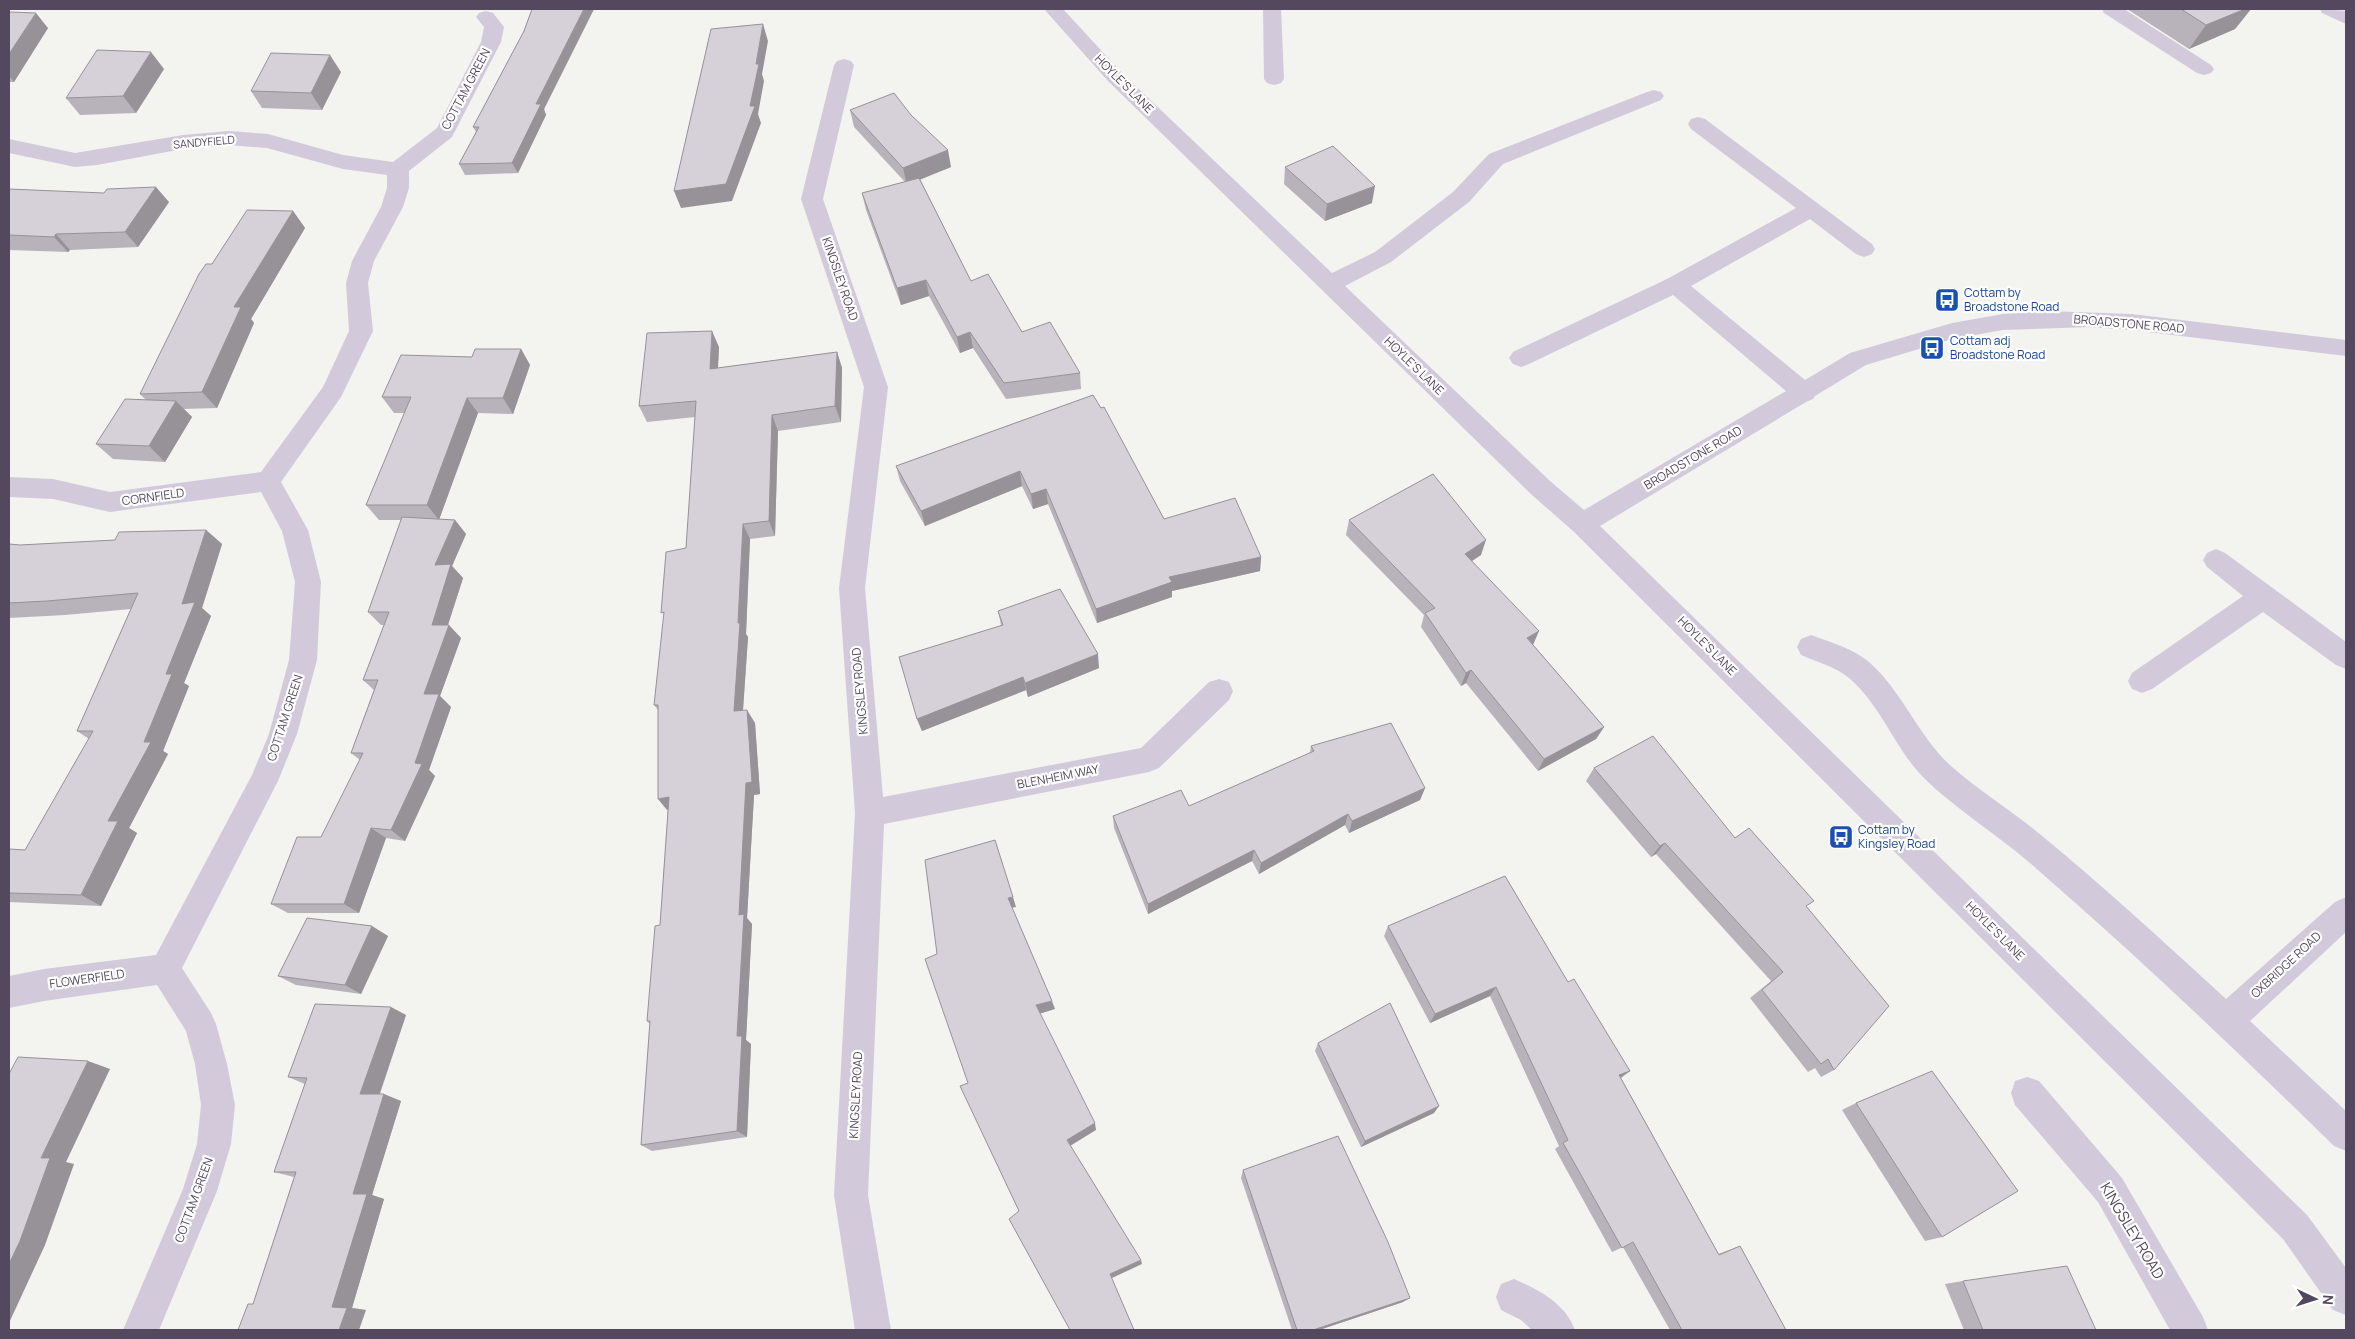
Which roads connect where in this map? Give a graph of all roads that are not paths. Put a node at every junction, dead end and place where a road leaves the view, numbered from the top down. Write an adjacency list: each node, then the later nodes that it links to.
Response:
1 (1053, 9): 16 (street, HOYLE'S LANE)
2 (1272, 9): 9 (street)
3 (2111, 9): 8 (street)
4 (2329, 9): 6 (street)
5 (486, 17): 13 (street, COTTAM GREEN)
6 (2346, 18)
7 (844, 65): 30 (street, KINGSLEY ROAD)
8 (2204, 68)
9 (1274, 79)
10 (1654, 96): 16 (street)
11 (1698, 124): 14 (street)
12 (9, 146): 13 (street, SANDYFIELD)
13 (398, 169): 21 (street)
14 (1810, 210): 15 (street); 17 (street)
15 (1864, 249)
16 (1329, 284): 23 (street, HOYLE'S LANE)
17 (1675, 285): 19 (street); 20 (street)
18 (2346, 348): 20 (street, BROADSTONE ROAD)
19 (1521, 358)
20 (1804, 392): 23 (street, BROADSTONE ROAD)
21 (268, 481): 22 (street, CORNFIELD); 32 (street, COTTAM GREEN)
22 (9, 487)
23 (1582, 524): 38 (street, HOYLE'S LANE)
24 (2216, 560): 25 (street)
25 (2264, 597): 27 (street); 28 (street)
26 (1811, 647): 34 (street)
27 (2346, 657)
28 (2142, 681)
29 (1219, 691): 30 (street, BLENHEIM WAY)
30 (870, 813): 40 (street, KINGSLEY ROAD)
31 (2346, 912): 34 (street, OXBRIDGE ROAD)
32 (166, 969): 33 (street, FLOWERFIELD); 39 (street, COTTAM GREEN)
33 (9, 992)
34 (2227, 1020): 36 (street)
35 (2027, 1093): 42 (street, KINGSLEY ROAD)
36 (2346, 1134)
37 (1514, 1297): 41 (street)
38 (2346, 1297)
39 (141, 1330)
40 (873, 1330)
41 (1557, 1330)
42 (2190, 1330)

